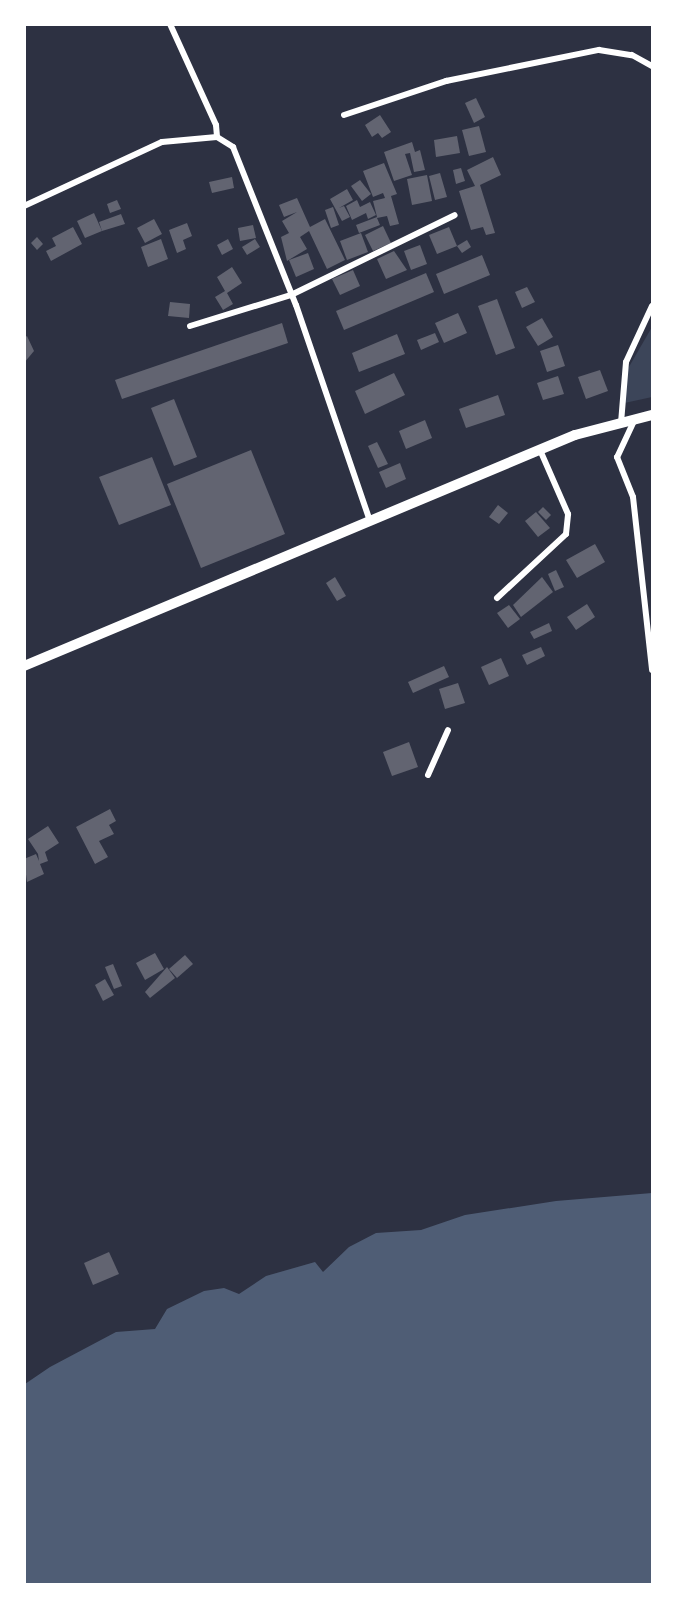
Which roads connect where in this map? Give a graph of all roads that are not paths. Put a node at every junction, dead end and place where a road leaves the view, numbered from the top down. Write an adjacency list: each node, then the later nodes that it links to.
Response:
1 (170, 24): 4 (street)
2 (653, 66): 3 (street)
3 (344, 116)
4 (217, 137): 5 (street); 7 (street)
5 (24, 206)
6 (454, 215): 7 (street)
7 (291, 295): 9 (street); 14 (street)
8 (653, 306): 12 (street)
9 (190, 326)
10 (653, 415): 11 (main road)
11 (635, 419): 12 (main road); 17 (street)
12 (621, 422): 13 (main road)
13 (540, 450): 14 (main road); 15 (street)
14 (370, 521): 16 (main road)
15 (497, 598)
16 (24, 667)
17 (653, 670)
18 (448, 730): 19 (street)
19 (428, 775)

